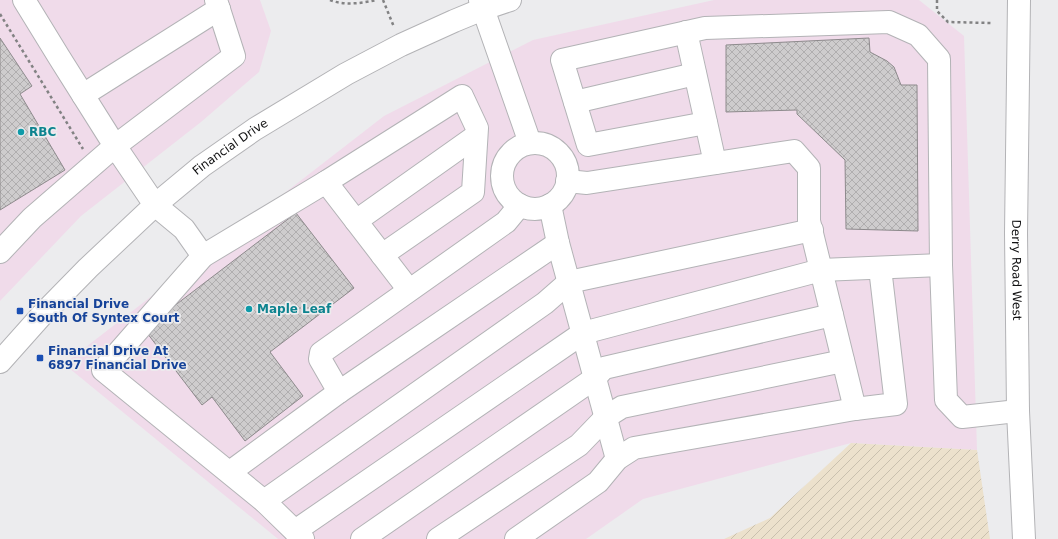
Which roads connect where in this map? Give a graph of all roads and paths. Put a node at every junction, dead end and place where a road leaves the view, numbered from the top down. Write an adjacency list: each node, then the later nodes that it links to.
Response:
1 (24, 0): 15 (street)
2 (330, 0): 3 (path)
3 (378, 0)
4 (383, 0): 13 (path)
5 (510, 0): 9 (street, Financial Drive)
6 (937, 0): 11 (path)
7 (1019, 0): 46 (street, Derry Road West)
8 (217, 4): 15 (street); 20 (street)
9 (482, 4): 13 (street, Financial Drive); 19 (street)
10 (0, 14): 21 (path)
11 (990, 23)
12 (686, 32): 14 (street); 16 (street); 34 (street)
13 (401, 45): 25 (street, Financial Drive)
14 (696, 74): 16 (street); 17 (street)
15 (83, 95): 20 (street)
16 (575, 102): 17 (street)
17 (706, 123): 22 (street)
18 (476, 136): 24 (street); 28 (street); 32 (street)
19 (530, 143): 23 (street); 26 (street)
20 (115, 146): 25 (street); 31 (street)
21 (83, 149)
22 (716, 163): 23 (street); 29 (street)
23 (568, 181): 27 (street)
24 (326, 182): 28 (street); 33 (street)
25 (155, 205): 33 (street); 42 (street, Financial Drive)
26 (520, 205): 27 (street); 38 (street)
27 (550, 205): 30 (street)
28 (356, 221): 32 (street)
29 (812, 230): 36 (street); 37 (street)
30 (558, 243): 37 (street); 44 (street)
31 (0, 252)
32 (382, 255): 38 (street)
33 (203, 256): 49 (street)
34 (941, 266): 35 (street); 46 (street)
35 (880, 268): 36 (street); 45 (street)
36 (821, 270): 39 (street); 40 (street)
37 (569, 282): 40 (street); 50 (street)
38 (409, 290): 44 (street)
39 (832, 315): 41 (street); 43 (street)
40 (583, 333): 43 (street); 51 (street)
41 (843, 361): 45 (street); 47 (street)
42 (0, 362)
43 (595, 378): 47 (street); 52 (street)
44 (339, 392): 49 (street)
45 (855, 409): 48 (street)
46 (1018, 411): 55 (street, Derry Road West)
47 (606, 417): 48 (street); 53 (street)
48 (617, 458): 54 (street)
49 (230, 472): 50 (street)
50 (264, 501): 51 (street)
51 (299, 535)
52 (362, 539)
53 (438, 539)
54 (516, 539)
55 (1024, 539)

